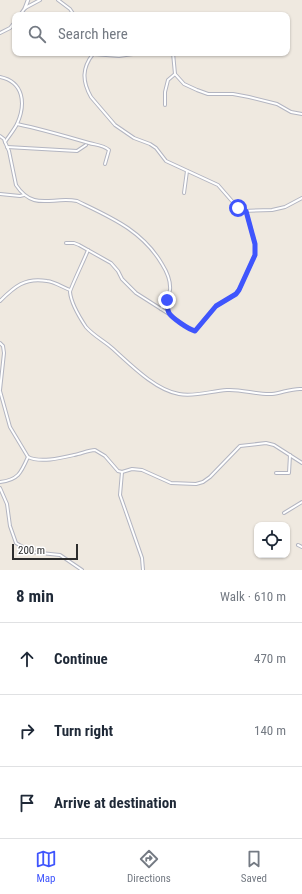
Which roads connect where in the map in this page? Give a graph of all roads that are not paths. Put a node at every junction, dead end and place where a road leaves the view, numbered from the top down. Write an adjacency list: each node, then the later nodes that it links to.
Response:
1 (28, 0): 4 (street)
2 (40, 0): 4 (street)
3 (58, 0): 6 (street)
4 (26, 8): 5 (street)
5 (23, 12)
6 (72, 12)
7 (12, 26): 8 (street)
8 (0, 34)
9 (92, 56): 21 (street)
10 (173, 56): 11 (street)
11 (176, 74): 13 (street); 14 (street)
12 (0, 77): 15 (street)
13 (165, 104)
14 (302, 114)
15 (17, 124): 17 (street); 20 (street)
16 (0, 136): 17 (street)
17 (6, 142): 19 (street)
18 (86, 145): 19 (street)
19 (7, 147): 24 (street)
20 (105, 164)
21 (187, 171): 22 (street); 26 (street)
22 (184, 193)
23 (0, 194): 24 (street)
24 (24, 195): 30 (street)
25 (302, 198): 26 (street)
26 (246, 211): 34 (street)
27 (66, 243): 28 (street)
28 (88, 250): 29 (street); 33 (street)
29 (70, 290): 31 (street); 37 (street)
30 (167, 300): 32 (street); 33 (street)
31 (0, 301)
32 (167, 307): 33 (street); 34 (street)
33 (162, 310): 34 (street)
34 (169, 314)
35 (0, 343): 36 (street)
36 (0, 390): 39 (street)
37 (302, 390)
38 (290, 455): 40 (street); 41 (street); 42 (street)
39 (28, 457): 41 (street); 43 (street)
40 (302, 463)
41 (122, 472): 50 (street)
42 (276, 473)
43 (0, 482)
44 (0, 488): 49 (street)
45 (302, 502): 46 (street)
46 (284, 513)
47 (298, 545): 48 (street)
48 (302, 547)
49 (82, 570)
50 (144, 570)

